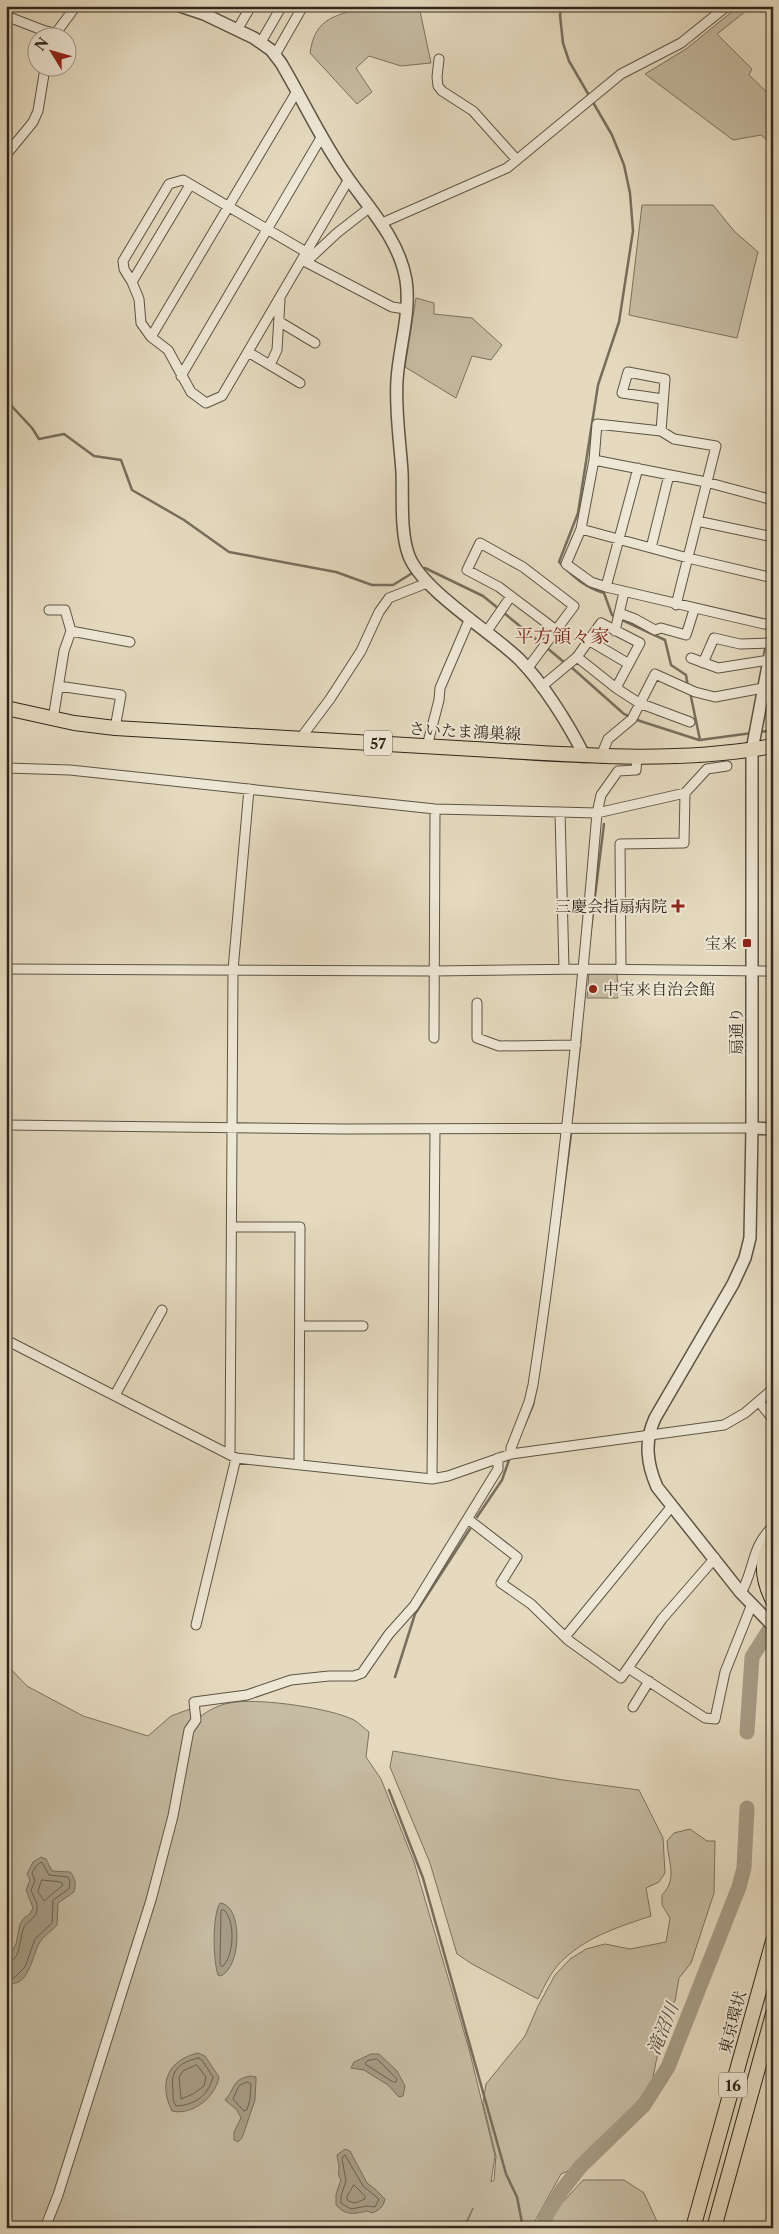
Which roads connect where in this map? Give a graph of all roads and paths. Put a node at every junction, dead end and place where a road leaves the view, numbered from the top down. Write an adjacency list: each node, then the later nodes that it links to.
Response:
1 (76, 6): 9 (street)
2 (180, 6): 10 (street)
3 (251, 6): 10 (street)
4 (279, 6): 11 (street)
5 (303, 6): 12 (street)
6 (727, 6): 18 (street)
7 (6, 16): 8 (street)
8 (37, 28)
9 (59, 28)
10 (238, 30): 11 (street)
11 (260, 42): 12 (street)
12 (275, 55): 15 (street)
13 (439, 59): 18 (street)
14 (43, 78): 17 (street)
15 (297, 91): 16 (street); 21 (street)
16 (322, 136): 19 (street); 24 (street)
17 (6, 155)
18 (518, 160): 23 (street)
19 (349, 179): 22 (street); 25 (street)
20 (190, 185): 21 (street); 26 (street); 26 (street)
21 (229, 206): 24 (street); 30 (street)
22 (369, 208): 23 (street); 25 (street)
23 (382, 223): 28 (street)
24 (267, 229): 25 (street); 34 (street)
25 (305, 258): 27 (street); 28 (street)
26 (132, 282): 30 (street)
27 (280, 297): 29 (street); 32 (street)
28 (406, 309): 50 (street)
29 (280, 322): 31 (street); 33 (street)
30 (151, 337): 34 (street)
31 (315, 343)
32 (248, 352): 33 (street); 34 (street)
33 (270, 365): 35 (street)
34 (181, 376)
35 (300, 383)
36 (663, 399): 36 (street); 37 (street)
37 (661, 431): 38 (street); 41 (street)
38 (594, 460): 39 (street); 44 (street)
39 (638, 468): 40 (street); 46 (street)
40 (669, 475): 41 (street); 47 (street)
41 (706, 482): 42 (street); 43 (street)
42 (773, 500)
43 (697, 521): 45 (street); 48 (street)
44 (581, 529): 46 (street); 51 (street)
45 (773, 537)
46 (619, 541): 47 (street); 51 (street)
47 (651, 548): 48 (street)
48 (688, 558): 49 (street); 54 (street)
49 (773, 578)
50 (427, 583): 58 (street); 82 (street)
51 (606, 587): 52 (street)
52 (624, 592): 54 (street); 57 (street)
53 (511, 596): 60 (street); 60 (street); 63 (street)
54 (676, 605): 56 (street)
55 (49, 610): 62 (street)
56 (694, 610): 57 (street); 59 (street)
57 (619, 613): 61 (street)
58 (470, 618): 63 (street); 83 (street)
59 (773, 623)
60 (556, 630): 72 (street)
61 (615, 630): 64 (street); 71 (street)
62 (71, 631): 66 (street); 73 (street)
63 (487, 631): 72 (street)
64 (590, 641): 67 (street); 71 (street)
65 (772, 641): 69 (street, 扇通り); 70 (street)
66 (130, 642)
67 (577, 658): 74 (street); 75 (street)
68 (691, 658): 70 (street)
69 (769, 660): 70 (street); 76 (street, 扇通り)
70 (703, 663)
71 (629, 664): 75 (street)
72 (527, 669): 74 (street)
73 (58, 686): 79 (street); 81 (street)
74 (541, 687): 86 (street)
75 (616, 688): 77 (street)
76 (763, 688): 77 (street); 85 (street, 扇通り)
77 (639, 703): 80 (street); 87 (street)
78 (6, 708): 79 (main road, さいたま鴻巣線 / 57)
79 (53, 719): 81 (main road, さいたま鴻巣線 / 57)
80 (690, 722)
81 (115, 728): 82 (main road, さいたま鴻巣線 / 57)
82 (300, 739): 83 (main road, さいたま鴻巣線 / 57)
83 (427, 746): 86 (main road, さいたま鴻巣線 / 57)
84 (773, 746): 85 (main road, さいたま鴻巣線 / 57)
85 (752, 750): 88 (main road, さいたま鴻巣線 / 57); 102 (street, 扇通り)
86 (584, 755): 87 (main road, さいたま鴻巣線 / 57)
87 (601, 756): 88 (main road, さいたま鴻巣線 / 57)
88 (637, 757): 95 (street)
89 (727, 766): 92 (street)
90 (6, 768): 91 (street)
91 (249, 789): 93 (street); 100 (street)
92 (685, 793): 95 (street); 99 (street)
93 (435, 809): 94 (street); 101 (street)
94 (560, 812): 95 (street); 97 (street)
95 (597, 813): 98 (street)
96 (6, 969): 100 (street)
97 (564, 969): 98 (street); 101 (street)
98 (584, 969): 99 (street); 106 (street)
99 (621, 969): 102 (street)
100 (233, 970): 101 (street); 108 (street)
101 (434, 971): 105 (street)
102 (753, 971): 103 (street); 110 (street, 扇通り)
103 (773, 971)
104 (477, 1003): 106 (street)
105 (434, 1038)
106 (576, 1045): 109 (street)
107 (6, 1125): 108 (street)
108 (232, 1128): 112 (street); 113 (street)
109 (568, 1128): 110 (street); 112 (street); 123 (street)
110 (752, 1128): 111 (street); 122 (street, 扇通り)
111 (773, 1128)
112 (435, 1130): 127 (street)
113 (232, 1227): 115 (street); 124 (street)
114 (162, 1310): 119 (street)
115 (300, 1326): 116 (street); 126 (street)
116 (363, 1326)
117 (6, 1340): 119 (street)
118 (773, 1389): 120 (street)
119 (115, 1395): 124 (street)
120 (759, 1402): 121 (street); 122 (street)
121 (773, 1419)
122 (649, 1436): 123 (street); 128 (street)
123 (511, 1454): 125 (street)
124 (233, 1457): 126 (street); 136 (street)
125 (498, 1458): 127 (street); 129 (street)
126 (299, 1465): 127 (street)
127 (432, 1479)
128 (672, 1506): 132 (street); 138 (street)
129 (468, 1519): 138 (street); 144 (street)
130 (773, 1527): 133 (street)
131 (773, 1540): 134 (main road)
132 (715, 1558): 133 (street); 139 (street)
133 (741, 1592): 135 (street)
134 (773, 1601)
135 (752, 1604): 137 (street); 140 (street)
136 (196, 1625)
137 (773, 1626)
138 (565, 1637): 139 (street)
139 (628, 1668): 140 (street)
140 (649, 1681): 141 (street)
141 (633, 1707)
142 (773, 1941): 145 (main road, 東京環状 / 16)
143 (773, 2014): 146 (main road, 16)
144 (45, 2228)
145 (694, 2228)
146 (714, 2228)

